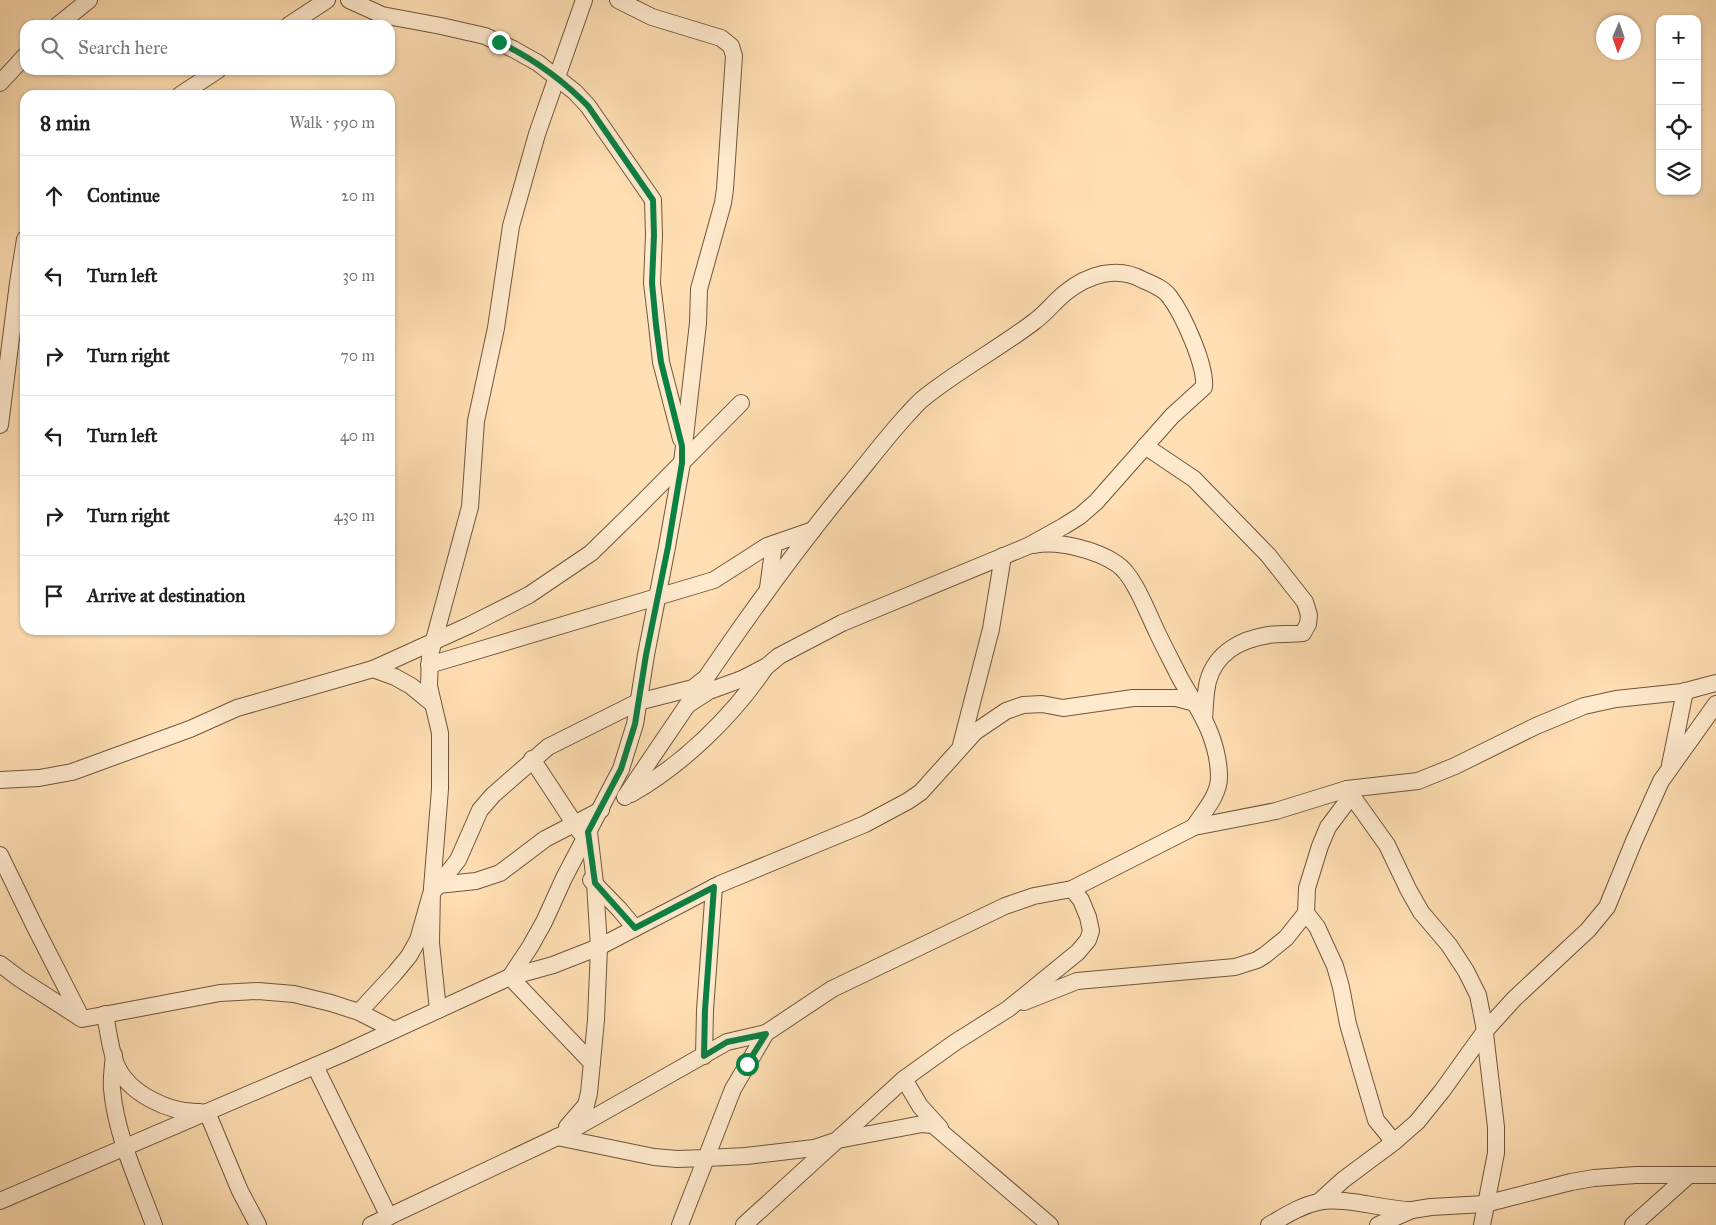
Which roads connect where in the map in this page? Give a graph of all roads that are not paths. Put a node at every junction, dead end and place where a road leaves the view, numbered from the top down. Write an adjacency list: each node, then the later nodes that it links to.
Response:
1 (89, 0): 6 (street)
2 (328, 0): 7 (street)
3 (350, 0): 10 (street)
4 (584, 0): 10 (street)
5 (618, 0): 16 (street)
6 (64, 20)
7 (296, 20)
8 (20, 61): 11 (street)
9 (210, 75): 12 (street)
10 (557, 78): 16 (street); 25 (street)
11 (0, 82)
12 (188, 90)
13 (20, 271): 15 (street)
14 (741, 403): 18 (street)
15 (0, 425)
16 (682, 446): 18 (street)
17 (1145, 446): 19 (street); 21 (street); 37 (street)
18 (682, 463): 24 (street); 25 (street)
19 (813, 530): 20 (street); 23 (street)
20 (774, 544): 23 (street); 24 (street)
21 (1028, 546): 22 (street); 33 (street)
22 (1003, 556): 27 (street); 38 (street)
23 (767, 590): 29 (street)
24 (657, 597): 26 (street); 32 (street)
25 (434, 641): 26 (street); 28 (street)
26 (429, 665): 34 (street)
27 (767, 666): 35 (street); 43 (street)
28 (373, 669): 34 (street); 41 (street)
29 (707, 677): 32 (street); 35 (street)
30 (1716, 683): 31 (street)
31 (1685, 691): 40 (street); 42 (street)
32 (638, 702): 39 (street); 44 (street)
33 (1195, 702): 37 (street); 38 (street)
34 (433, 704): 52 (street)
35 (689, 704): 43 (street)
36 (1716, 704): 40 (street)
37 (1204, 719): 45 (street)
38 (960, 749): 50 (street)
39 (532, 759): 46 (street); 52 (street)
40 (1668, 772): 64 (street)
41 (0, 780)
42 (1350, 792): 45 (street); 53 (street); 64 (street)
43 (625, 797): 44 (street)
44 (600, 811): 46 (street)
45 (1194, 827): 51 (street)
46 (583, 832): 48 (street); 49 (street); 52 (street)
47 (0, 855): 62 (street)
48 (572, 862): 49 (street); 57 (street)
49 (595, 883): 54 (street); 55 (street)
50 (714, 887): 54 (street); 67 (street)
51 (1072, 888): 58 (street); 65 (street)
52 (435, 889): 59 (street); 60 (street)
53 (1306, 914): 58 (street); 75 (street)
54 (635, 928): 55 (street)
55 (599, 947): 57 (street); 68 (street)
56 (0, 964): 62 (street)
57 (510, 977): 59 (street); 68 (street)
58 (1008, 1009): 70 (street)
59 (438, 1010): 63 (street)
60 (359, 1012): 61 (street); 63 (street)
61 (105, 1014): 62 (street); 66 (street)
62 (82, 1019)
63 (394, 1030): 69 (street)
64 (1485, 1032): 75 (street); 82 (street)
65 (766, 1034): 67 (street); 77 (street)
66 (114, 1055): 71 (street); 76 (street)
67 (704, 1056): 73 (street)
68 (592, 1063): 73 (street)
69 (315, 1066): 71 (street); 84 (street)
70 (904, 1079): 72 (street); 74 (street)
71 (207, 1112): 76 (street); 86 (street)
72 (943, 1132): 74 (street); 90 (street)
73 (557, 1137): 77 (street); 84 (street)
74 (838, 1140): 77 (street); 89 (street)
75 (1394, 1142): 81 (street)
76 (124, 1146): 80 (street); 85 (street)
77 (707, 1158): 88 (street)
78 (1688, 1175): 79 (street); 82 (street); 94 (street)
79 (1716, 1175)
80 (0, 1201)
81 (1320, 1201): 83 (street); 91 (street)
82 (1485, 1204): 83 (street); 93 (street)
83 (1412, 1210): 92 (street)
84 (388, 1218): 87 (street)
85 (154, 1225)
86 (258, 1225)
87 (370, 1225)
88 (680, 1225)
89 (744, 1225)
90 (1050, 1225)
91 (1269, 1225)
92 (1378, 1225)
93 (1482, 1225)
94 (1633, 1225)

